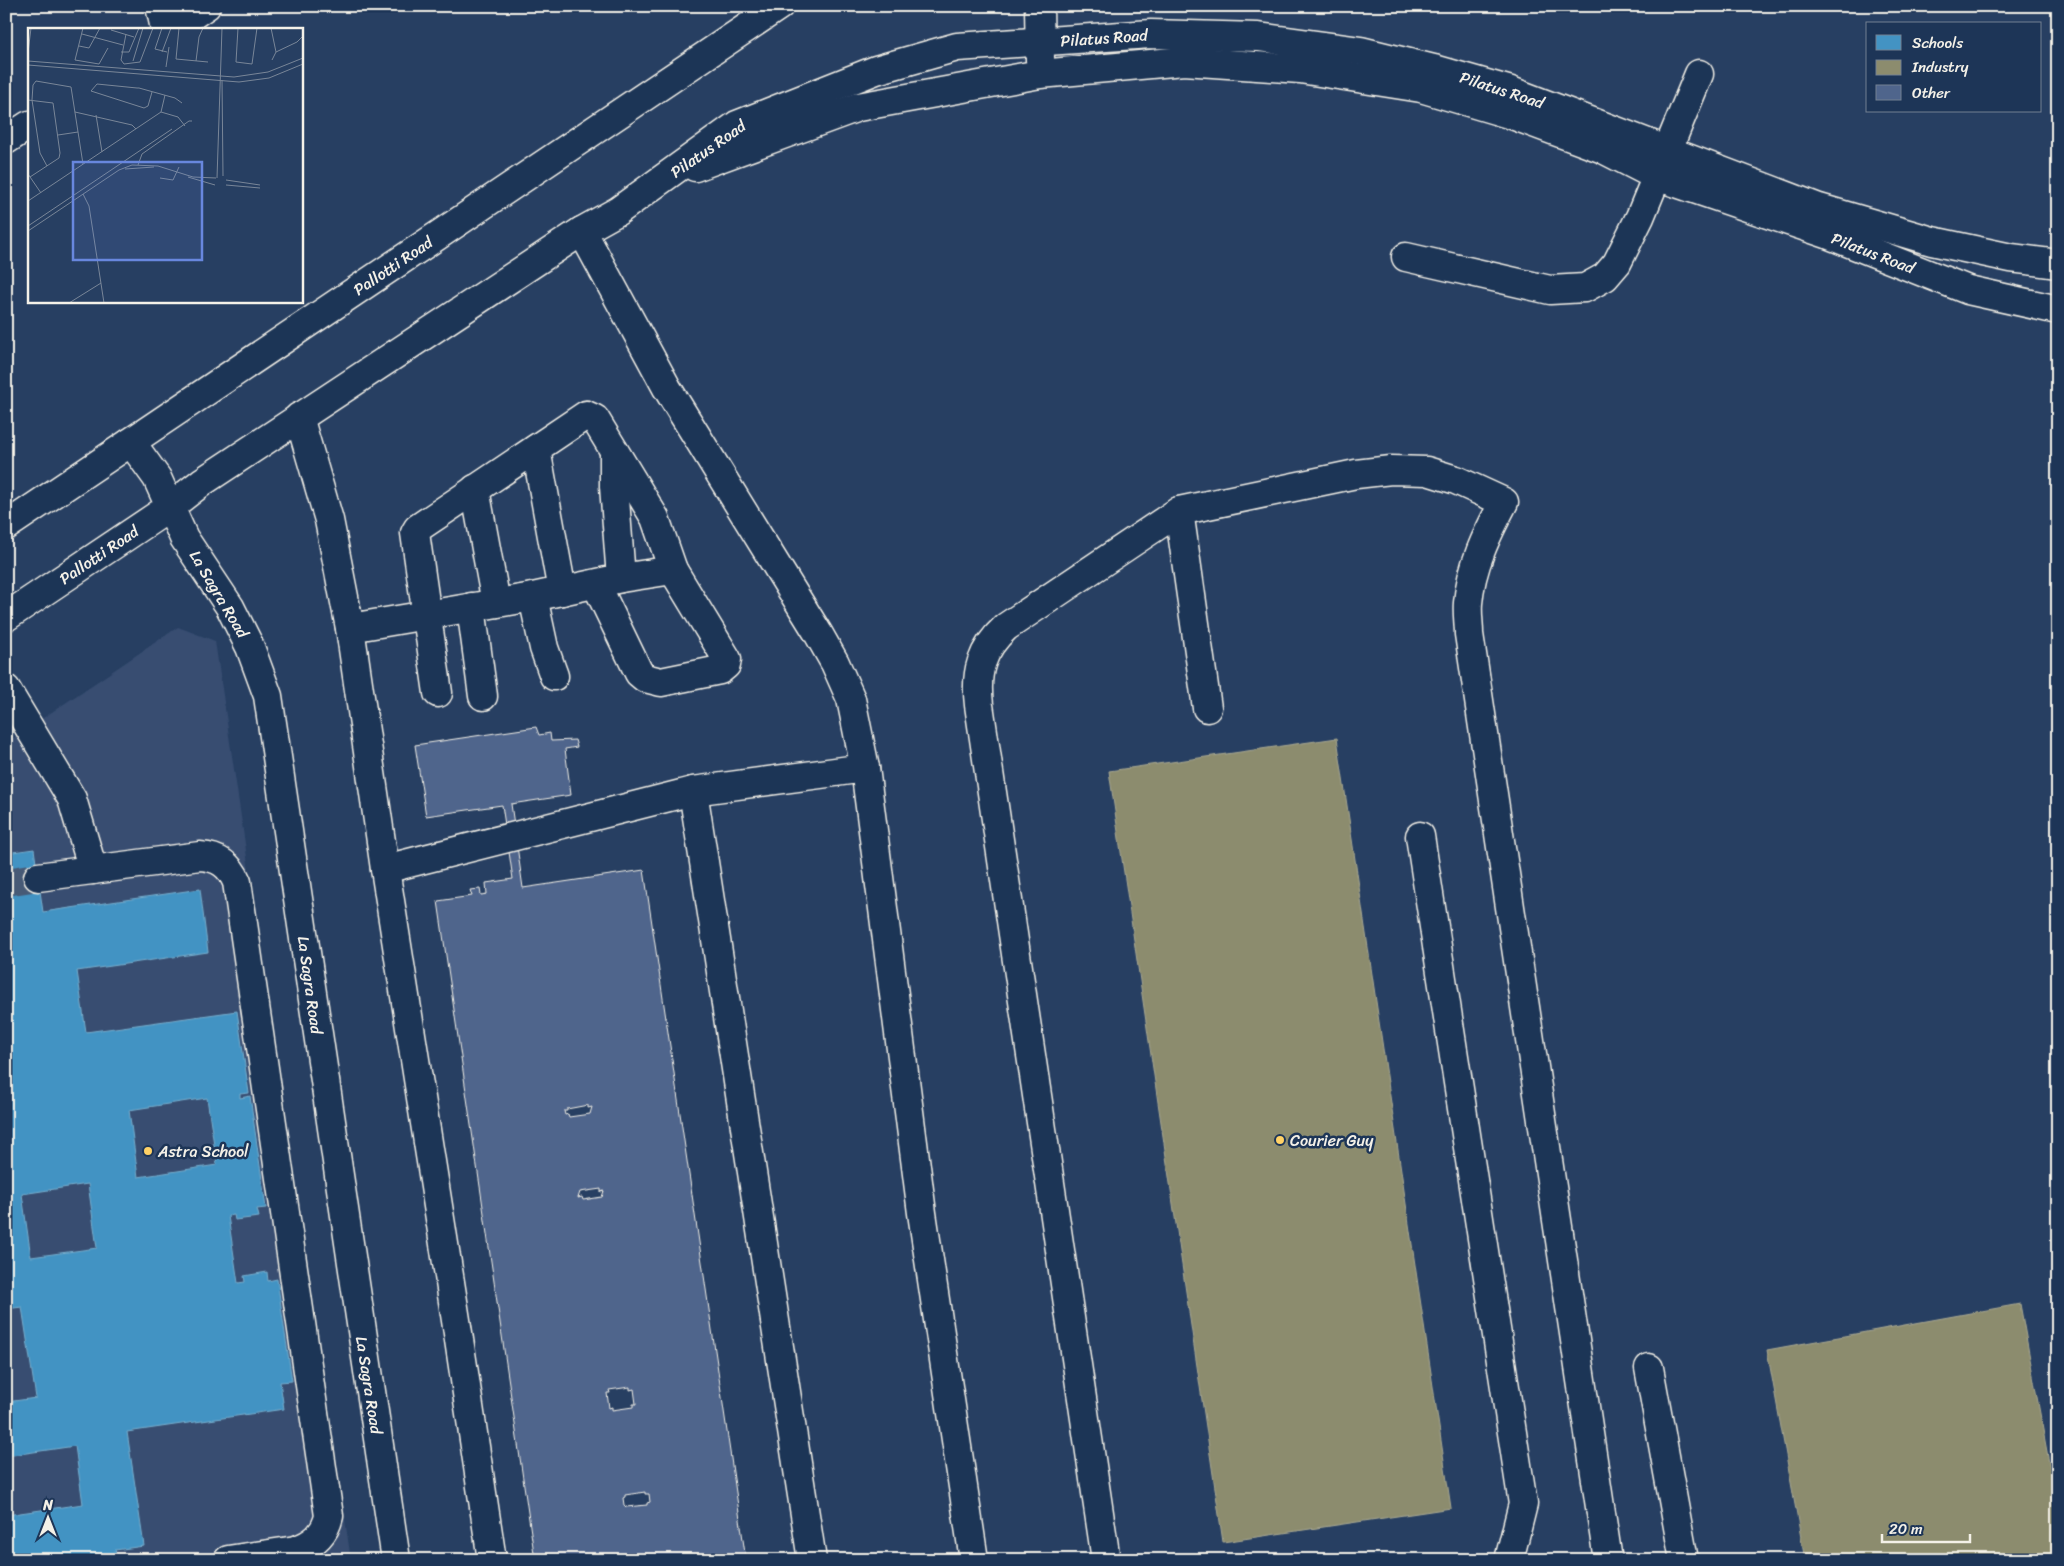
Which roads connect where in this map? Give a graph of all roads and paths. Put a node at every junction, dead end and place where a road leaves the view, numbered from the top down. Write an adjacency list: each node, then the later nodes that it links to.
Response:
1 (160, 6): 5 (street)
2 (206, 6): 6 (street)
3 (779, 6): 20 (street, Pallotti Road)
4 (1039, 6): 7 (street)
5 (165, 28)
6 (173, 28)
7 (1040, 42): 8 (street); 12 (street, Pilatus Road); 14 (street, Pilatus Road)
8 (1040, 74): 13 (street, Pilatus Road); 14 (street, Pilatus Road)
9 (1699, 74): 12 (street)
10 (28, 126): 11 (street)
11 (6, 140)
12 (1667, 151): 13 (street); 17 (street, Pilatus Road)
13 (1656, 176): 16 (street); 18 (street, Pilatus Road)
14 (666, 178): 15 (street, Pallotti Road)
15 (582, 231): 19 (street, Pallotti Road); 40 (street)
16 (1406, 257)
17 (2058, 264)
18 (2058, 310)
19 (299, 417): 24 (street, Pallotti Road); 34 (street)
20 (131, 442): 24 (street, La Sagra Road); 26 (street, Pallotti Road)
21 (536, 449): 22 (street); 23 (street); 29 (street)
22 (614, 451): 27 (street); 28 (street)
23 (475, 489): 31 (street); 32 (street)
24 (170, 508): 33 (street, Pallotti Road); 48 (street, La Sagra Road)
25 (1179, 511): 39 (street); 52 (street); 54 (street)
26 (6, 526)
27 (673, 570): 28 (street); 28 (street)
28 (609, 581): 29 (street)
29 (562, 591): 30 (street)
30 (533, 597): 31 (street); 35 (street)
31 (484, 605): 32 (street); 38 (street)
32 (426, 615): 34 (street); 37 (street)
33 (6, 617)
34 (350, 628): 43 (street)
35 (554, 676)
36 (6, 689): 44 (street)
37 (438, 693)
38 (482, 696)
39 (1208, 708)
40 (864, 768): 41 (street); 51 (street)
41 (693, 791): 43 (street); 50 (street)
42 (1420, 836): 53 (street)
43 (385, 869): 49 (street)
44 (93, 870): 45 (street); 47 (street)
45 (38, 878)
46 (1649, 1368): 55 (street)
47 (228, 1560)
48 (396, 1560)
49 (492, 1560)
50 (812, 1560)
51 (974, 1560)
52 (1106, 1560)
53 (1508, 1560)
54 (1608, 1560)
55 (1684, 1560)

